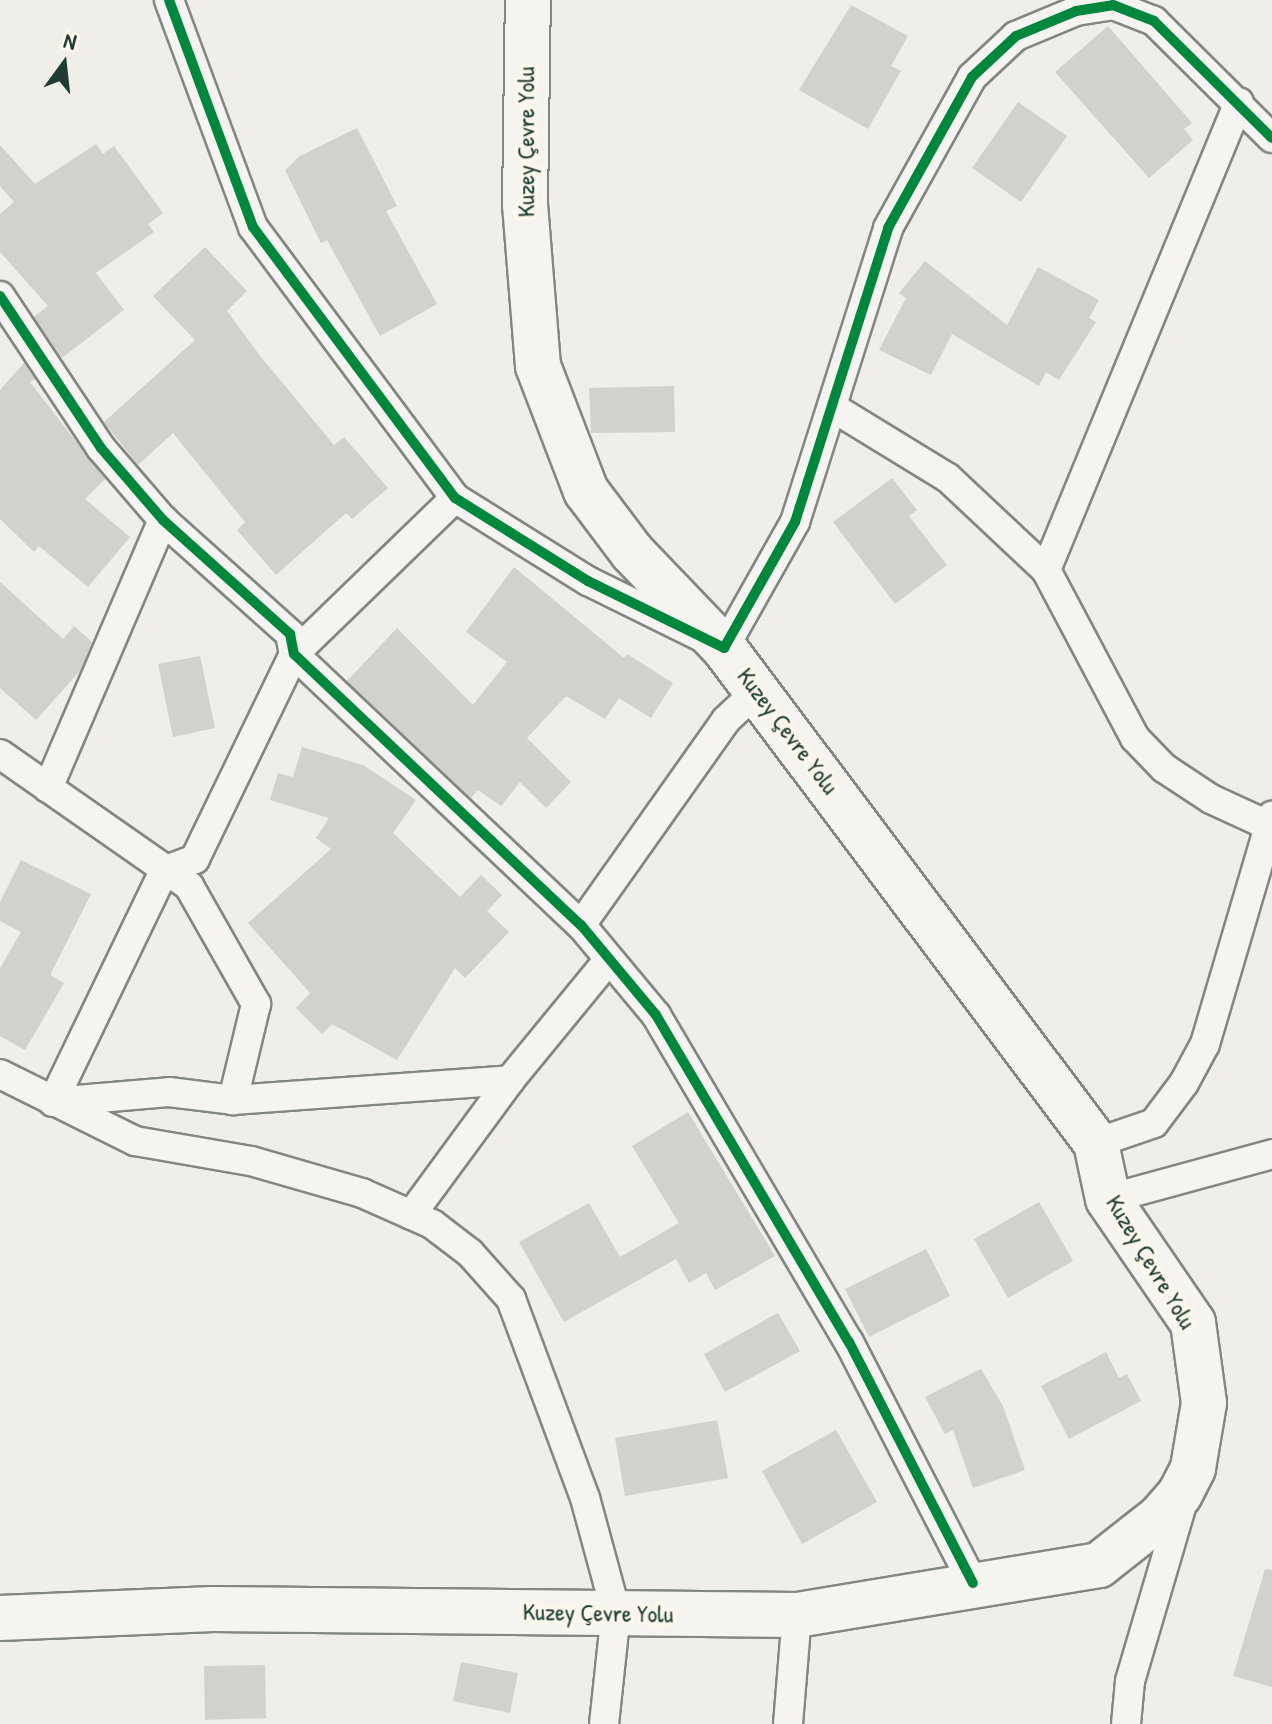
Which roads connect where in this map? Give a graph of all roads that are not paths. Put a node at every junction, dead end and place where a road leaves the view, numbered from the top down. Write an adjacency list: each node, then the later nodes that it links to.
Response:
1 (169, 0): 8 (street)
2 (528, 0): 11 (main road, Kuzey Çevre Yolu)
3 (1111, 2): 4 (street); 7 (street)
4 (1239, 102): 5 (street); 10 (street)
5 (1272, 138)
6 (0, 296): 9 (street)
7 (832, 407): 10 (street); 11 (street)
8 (455, 498): 11 (street); 12 (street)
9 (163, 520): 12 (street); 15 (street)
10 (1046, 570): 16 (street)
11 (724, 648): 13 (main road, Kuzey Çevre Yolu)
12 (294, 654): 17 (street); 18 (street)
13 (757, 691): 18 (street); 24 (main road, Kuzey Çevre Yolu)
14 (0, 754): 15 (street)
15 (48, 788): 17 (street)
16 (1271, 823): 24 (street)
17 (164, 871): 22 (street); 23 (street)
18 (581, 925): 19 (street)
19 (607, 962): 21 (street); 29 (street)
20 (0, 1074): 23 (street)
21 (510, 1080): 22 (street); 27 (street)
22 (233, 1100): 23 (street)
23 (53, 1102): 27 (street)
24 (1096, 1143): 26 (main road, Kuzey Çevre Yolu)
25 (1272, 1154): 26 (street)
26 (1108, 1199): 28 (main road, Kuzey Çevre Yolu)
27 (411, 1215): 30 (street)
28 (1193, 1468): 29 (main road, Kuzey Çevre Yolu); 35 (street)
29 (973, 1583): 31 (main road, Kuzey Çevre Yolu)
30 (616, 1612): 31 (main road, Kuzey Çevre Yolu); 32 (main road, Kuzey Çevre Yolu); 33 (street)
31 (797, 1615): 34 (street)
32 (0, 1618)
33 (604, 1724)
34 (788, 1724)
35 (1126, 1724)

